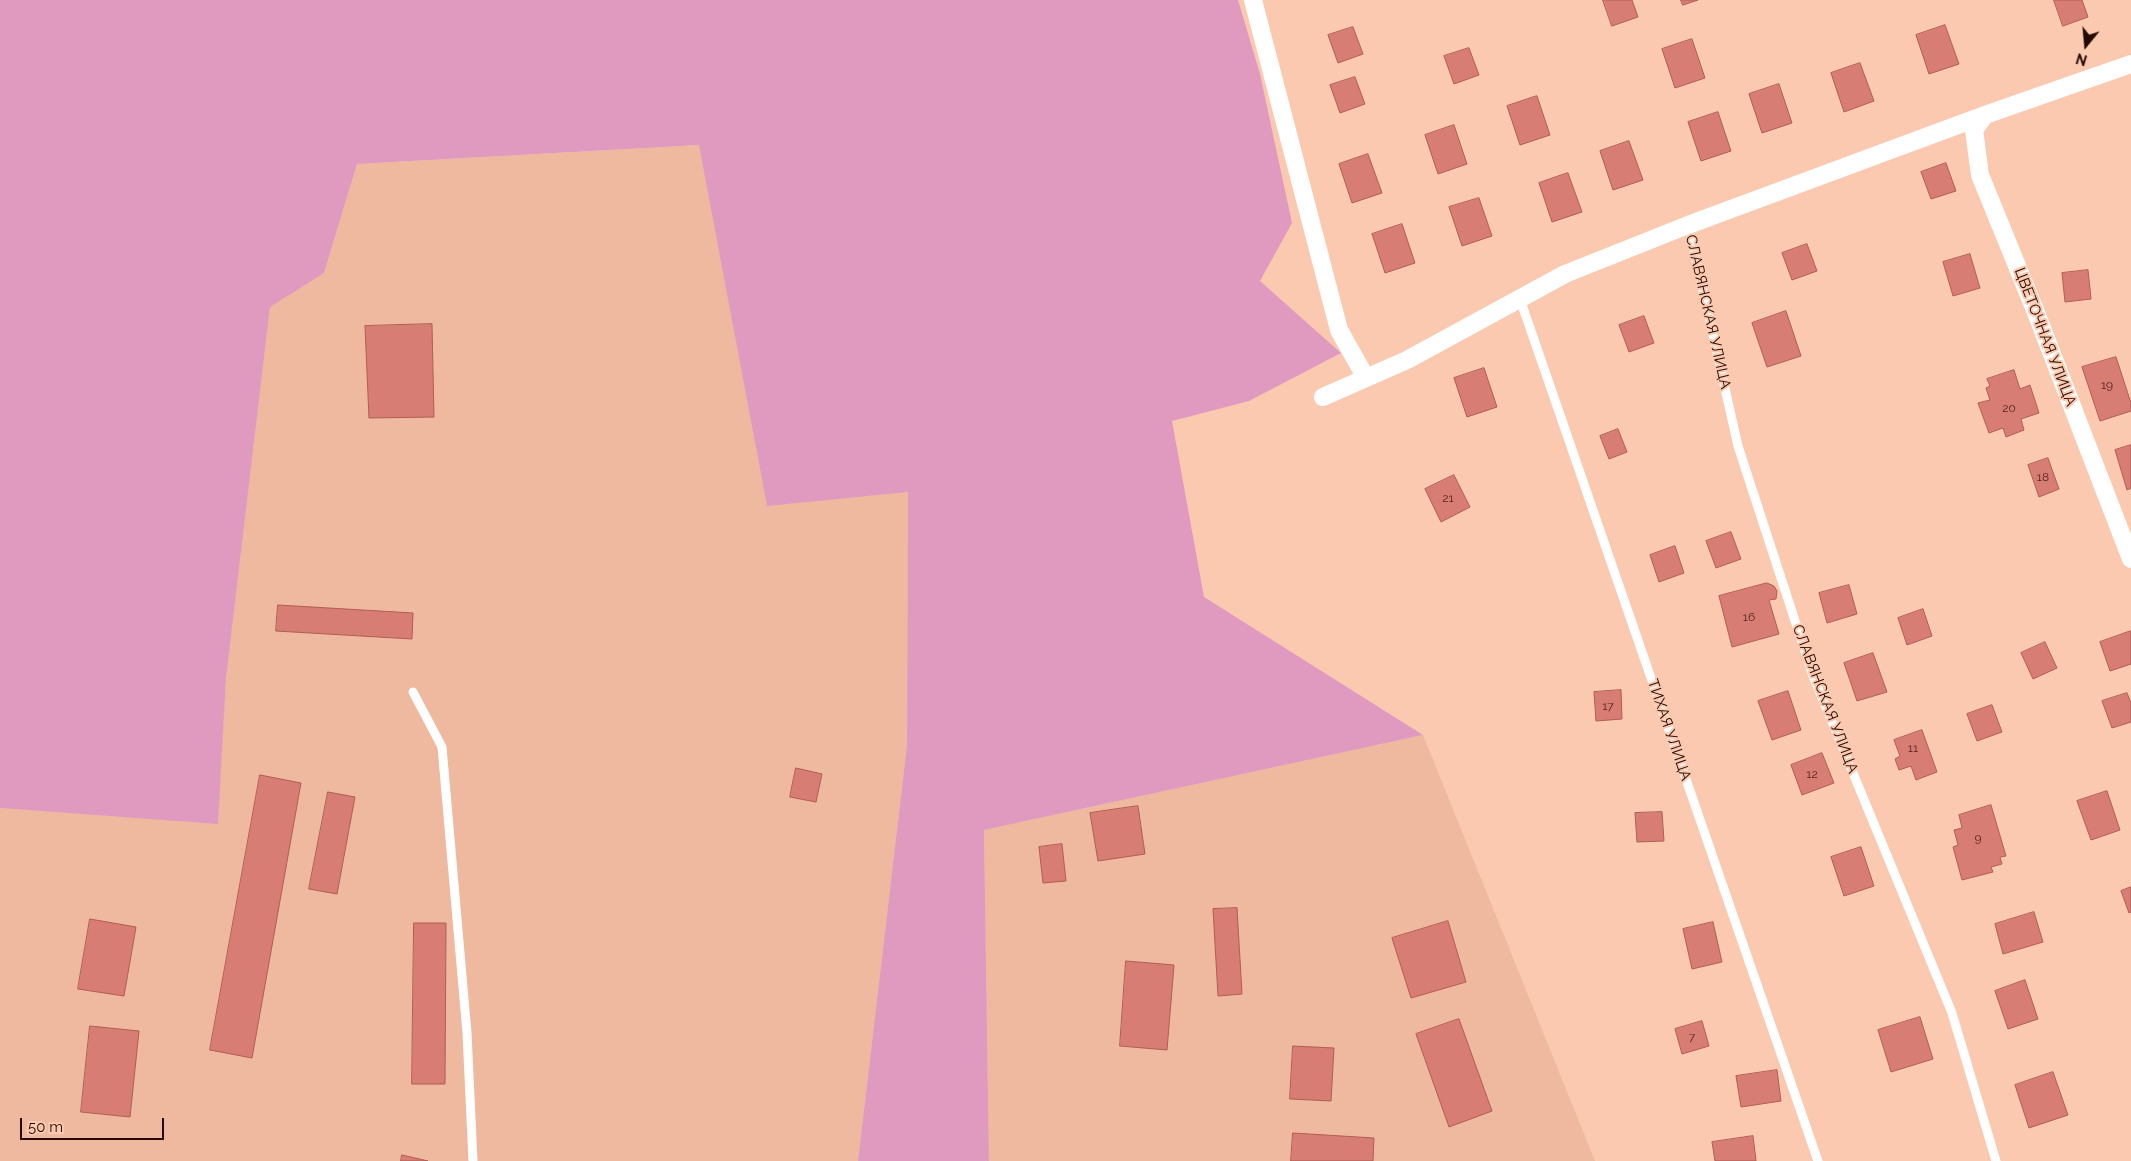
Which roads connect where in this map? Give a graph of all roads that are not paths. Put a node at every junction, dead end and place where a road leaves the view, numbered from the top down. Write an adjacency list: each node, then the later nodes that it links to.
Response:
1 (1253, 0): 6 (street)
2 (2131, 64): 3 (street)
3 (1985, 115): 4 (street); 8 (street, ЦВЕТОЧНАЯ УЛИЦА)
4 (1688, 226): 5 (street); 12 (lane, СЛАВЯНСКАЯ УЛИЦА)
5 (1520, 299): 6 (street); 11 (lane, ТИХАЯ УЛИЦА)
6 (1366, 378): 7 (street)
7 (1323, 396)
8 (2131, 559)
9 (414, 692): 10 (lane)
10 (473, 1161)
11 (1818, 1161)
12 (1996, 1161)

